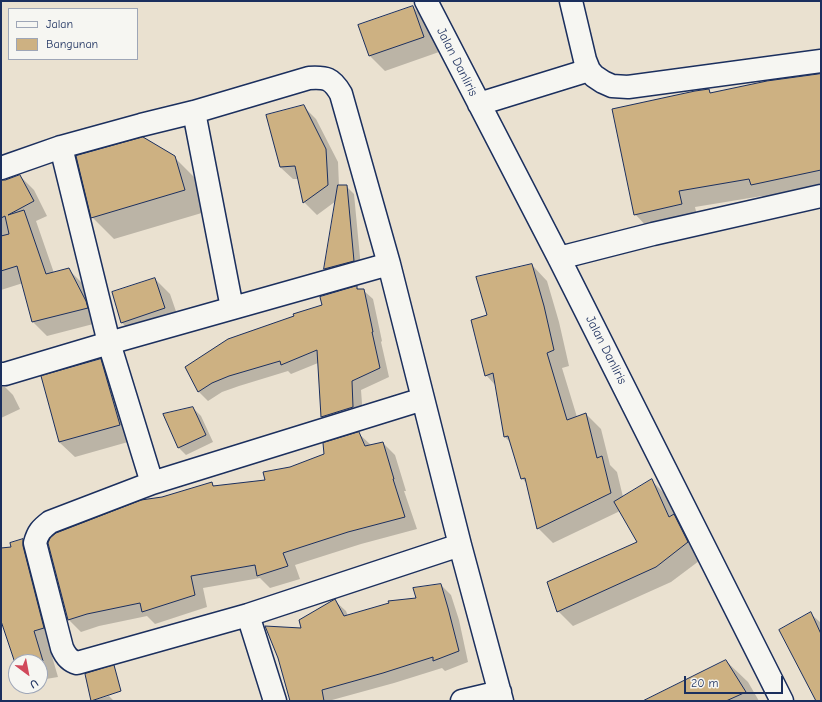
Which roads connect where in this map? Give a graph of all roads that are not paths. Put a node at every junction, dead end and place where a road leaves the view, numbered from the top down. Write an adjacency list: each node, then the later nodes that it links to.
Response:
1 (426, 1): 5 (street, Jalan Danliris)
2 (571, 1): 4 (street)
3 (821, 61): 4 (street)
4 (589, 70): 5 (street)
5 (479, 104): 10 (street, Jalan Danliris)
6 (194, 112): 7 (street); 11 (street); 12 (street)
7 (61, 147): 8 (street); 13 (street)
8 (1, 168)
9 (821, 196): 10 (street)
10 (559, 258): 22 (street, Jalan Danliris)
11 (390, 264): 12 (street); 15 (street)
12 (232, 308): 13 (street)
13 (109, 343): 14 (street); 16 (street)
14 (1, 374)
15 (423, 399): 16 (street); 17 (street)
16 (152, 483): 18 (street)
17 (460, 545): 18 (street); 19 (street)
18 (248, 615): 20 (street)
19 (501, 696): 21 (street)
20 (275, 701)
21 (462, 701)
22 (782, 701)

